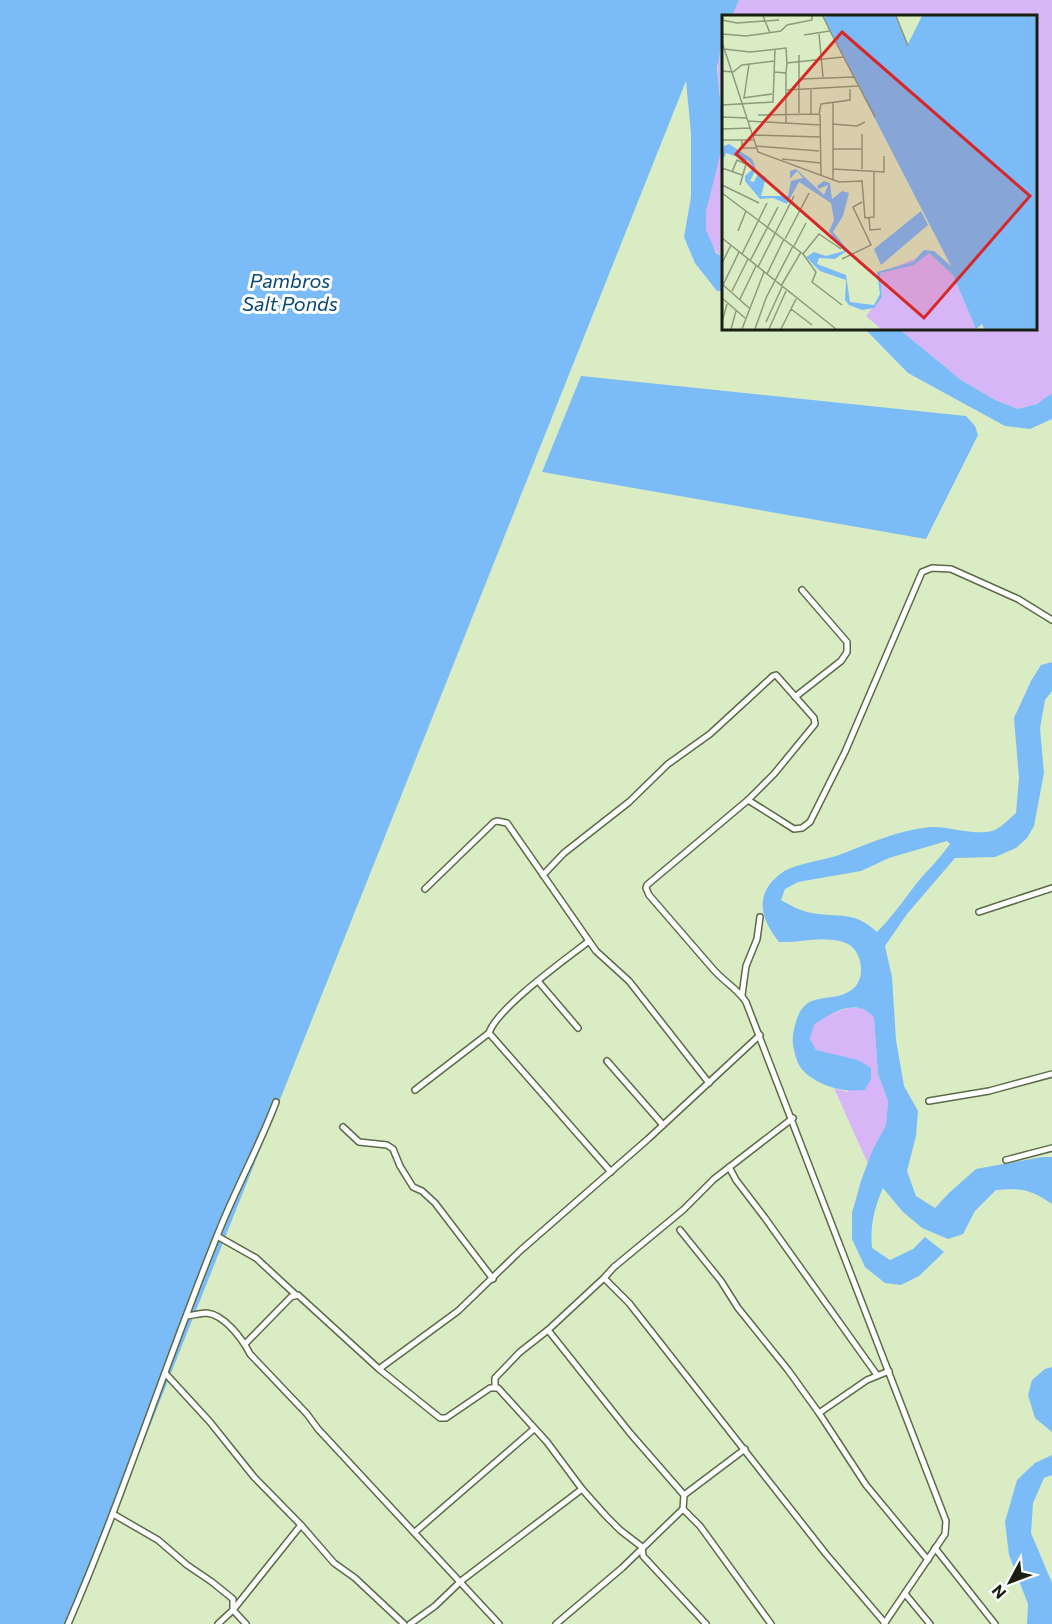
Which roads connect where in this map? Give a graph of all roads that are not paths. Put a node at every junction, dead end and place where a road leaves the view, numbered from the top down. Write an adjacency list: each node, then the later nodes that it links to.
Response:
1 (802, 590): 3 (street)
2 (1052, 620): 4 (street)
3 (795, 697): 4 (street); 5 (street)
4 (748, 800): 12 (street)
5 (543, 875): 7 (street); 10 (street)
6 (1052, 888): 8 (street)
7 (425, 889)
8 (979, 912)
9 (760, 917): 12 (street)
10 (589, 941): 11 (street); 18 (street)
11 (538, 981): 13 (street); 14 (street)
12 (742, 995): 15 (street)
13 (578, 1028)
14 (489, 1033): 19 (street); 28 (street)
15 (760, 1035): 18 (street); 22 (street)
16 (607, 1061): 23 (street)
17 (1052, 1074): 20 (street)
18 (709, 1083): 23 (street)
19 (416, 1090)
20 (929, 1101)
21 (276, 1102): 30 (street)
22 (793, 1118): 27 (street); 38 (street)
23 (663, 1125): 28 (street)
24 (343, 1127): 32 (street)
25 (1052, 1148): 26 (street)
26 (1006, 1160)
27 (729, 1167): 31 (street); 40 (street)
28 (611, 1172): 32 (street)
29 (680, 1230): 42 (street)
30 (217, 1236): 33 (street); 34 (street)
31 (604, 1278): 35 (street); 44 (street)
32 (493, 1279): 37 (street)
33 (296, 1295): 36 (street); 37 (street)
34 (187, 1316): 36 (street); 39 (street)
35 (548, 1330): 41 (street); 46 (street)
36 (245, 1344): 50 (street)
37 (379, 1369): 41 (street)
38 (889, 1371): 40 (street); 52 (street)
39 (165, 1373): 48 (street); 49 (street)
40 (877, 1376): 42 (street)
41 (495, 1387): 43 (street)
42 (819, 1413): 53 (street)
43 (534, 1430): 45 (street); 50 (street)
44 (745, 1449): 46 (street); 67 (street)
45 (582, 1489): 51 (street); 54 (street)
46 (684, 1495): 47 (street)
47 (683, 1509): 51 (street); 66 (street)
48 (113, 1514): 56 (street); 57 (street)
49 (301, 1525): 56 (street); 61 (street)
50 (415, 1532): 54 (street)
51 (642, 1547): 64 (street); 65 (street)
52 (935, 1548): 53 (street); 69 (street)
53 (928, 1560): 55 (street)
54 (461, 1581): 62 (street); 63 (street)
55 (906, 1595): 67 (street); 68 (street)
56 (233, 1610): 59 (street); 60 (street)
57 (69, 1622): 58 (street)
58 (76, 1624)
59 (218, 1624)
60 (246, 1624)
61 (404, 1624)
62 (410, 1624)
63 (499, 1624)
64 (556, 1624)
65 (706, 1624)
66 (771, 1624)
67 (884, 1624)
68 (930, 1624)
69 (995, 1624)

